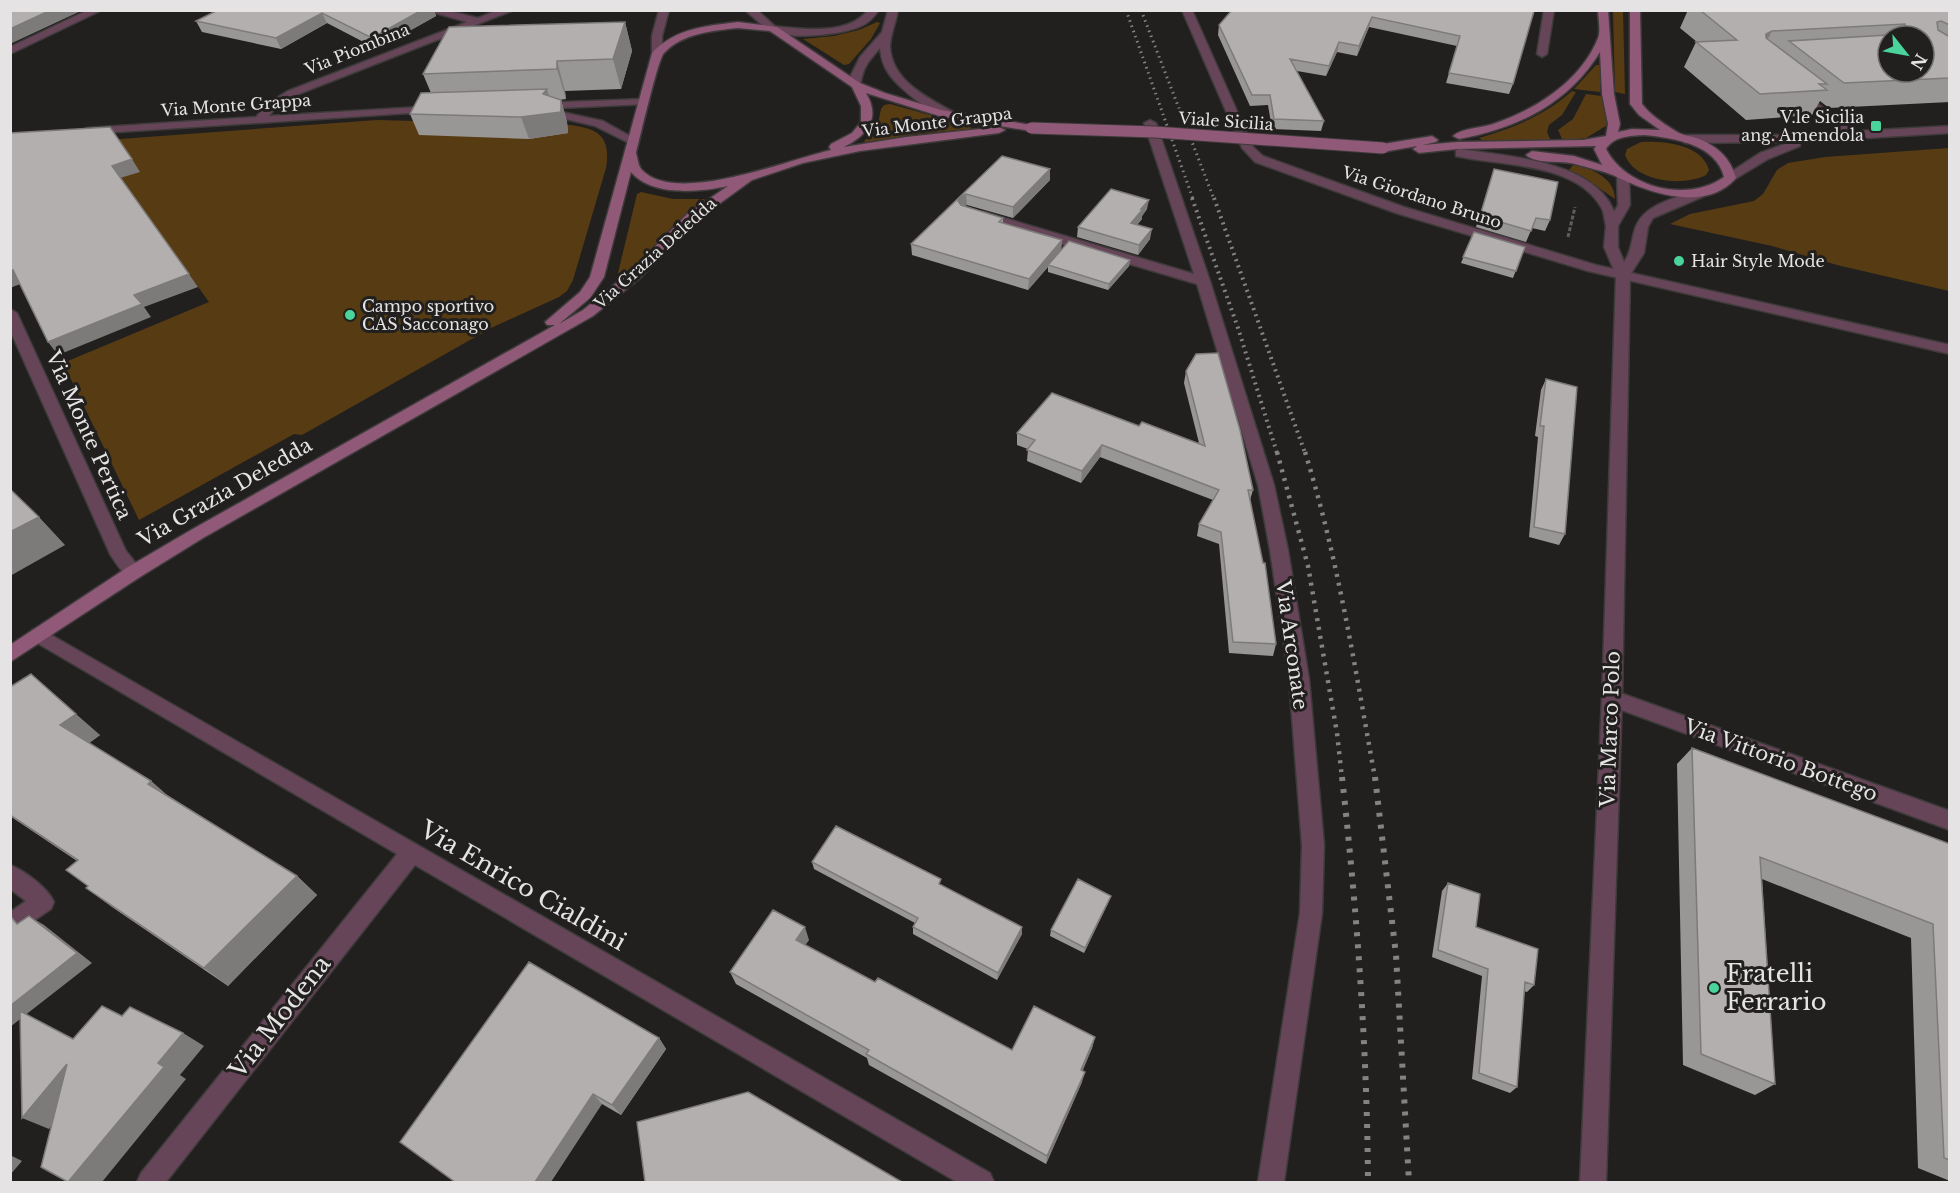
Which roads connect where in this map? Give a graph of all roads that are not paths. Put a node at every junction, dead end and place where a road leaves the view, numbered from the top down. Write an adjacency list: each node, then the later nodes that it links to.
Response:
1 (97, 10): 16 (street)
2 (430, 10): 12 (street)
3 (509, 10): 12 (street, Via Piombina)
4 (664, 10): 17 (street)
5 (750, 10): 13 (street)
6 (874, 10): 13 (street)
7 (893, 10): 14 (street)
8 (1187, 10): 44 (street, Via Giordano Bruno)
9 (1549, 10): 18 (street)
10 (1603, 10): 15 (main road)
11 (1635, 10): 30 (main road)
12 (478, 21): 24 (street, Via Piombina)
13 (772, 29): 17 (main road, Via Monte Grappa); 20 (main road, Via Monte Grappa)
14 (886, 33): 20 (street); 23 (street)
15 (1604, 39): 32 (main road); 34 (main road)
16 (10, 51)
17 (657, 53): 21 (main road)
18 (1542, 54)
19 (1786, 83): 29 (street)
20 (856, 85): 23 (main road, Via Monte Grappa); 37 (main road, Via Monte Grappa)
21 (643, 102): 33 (main road); 33 (street)
22 (453, 108): 24 (street, Via Monte Grappa)
23 (953, 116): 26 (main road, Via Monte Grappa)
24 (260, 119): 28 (street, Via Monte Grappa)
25 (1150, 123): 45 (street, Via Arconate)
26 (1031, 128): 34 (main road, Viale Sicilia, bridge); 37 (main road, Via Monte Grappa)
27 (1950, 129): 29 (street)
28 (77, 132)
29 (1852, 135): 31 (street)
30 (1682, 138): 31 (street); 32 (main road); 39 (main road)
31 (1821, 138): 39 (street)
32 (1608, 139): 35 (main road); 38 (main road)
33 (632, 146): 40 (main road, Via Monte Grappa); 48 (main road, Via Grazia Deledda)
34 (1383, 148): 35 (main road, Viale Sicilia)
35 (1419, 148): 36 (main road)
36 (1460, 153): 38 (main road); 43 (street)
37 (812, 157): 40 (main road, Via Monte Grappa)
38 (1621, 175): 41 (main road); 43 (street, Via Marco Polo)
39 (1730, 178): 41 (main road)
40 (746, 179): 48 (main road, Via Grazia Deledda)
41 (1710, 191): 44 (street, Via Marco Polo)
42 (966, 211): 45 (street)
43 (1612, 226): 44 (street, Via Marco Polo)
44 (1623, 276): 47 (street, Via Giordano Bruno); 52 (street, Via Marco Polo)
45 (1203, 281): 59 (street, Via Arconate)
46 (10, 313): 49 (street, Via Monte Pertica)
47 (1950, 350)
48 (468, 379): 49 (main road, Via Grazia Deledda)
49 (134, 572): 50 (main road, Via Grazia Deledda)
50 (39, 635): 51 (main road, Via Grazia Deledda); 54 (street, Via Enrico Cialdini)
51 (10, 655)
52 (1612, 698): 53 (street, Via Vittorio Bottego); 60 (street, Via Marco Polo)
53 (1950, 821)
54 (411, 853): 57 (street, Via Modena); 58 (street, Via Enrico Cialdini)
55 (10, 875): 56 (street)
56 (10, 926)
57 (150, 1182)
58 (981, 1182)
59 (1271, 1182)
60 (1593, 1182)

